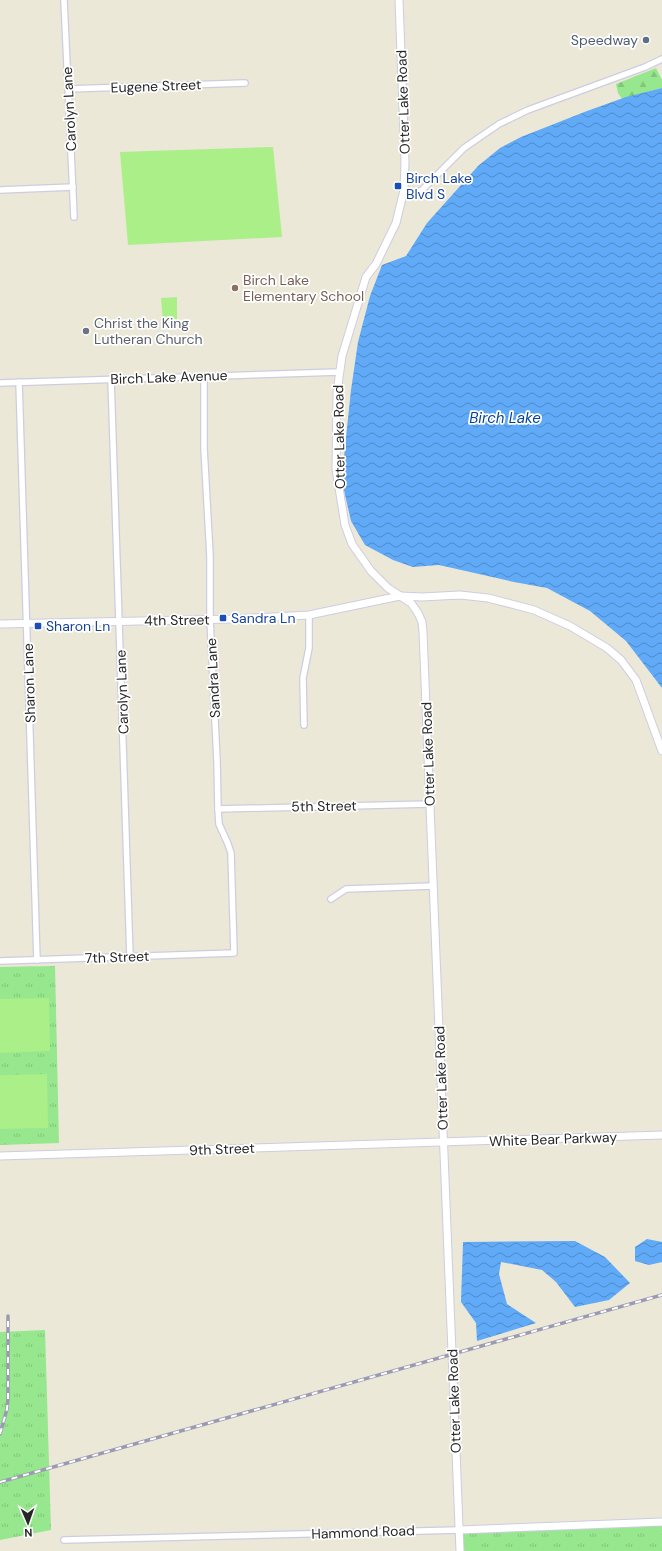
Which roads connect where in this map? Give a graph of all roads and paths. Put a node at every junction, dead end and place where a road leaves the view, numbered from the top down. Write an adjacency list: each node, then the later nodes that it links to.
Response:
1 (64, 0): 5 (street, Carolyn Lane)
2 (399, 0): 8 (street, Otter Lake Road)
3 (662, 59): 8 (street)
4 (245, 83): 5 (street, Eugene Street)
5 (68, 89): 6 (street, Carolyn Lane)
6 (72, 187): 7 (street); 9 (street, Carolyn Lane)
7 (0, 190)
8 (404, 193): 10 (street, Otter Lake Road)
9 (74, 217)
10 (339, 372): 11 (street, Birch Lake Avenue); 15 (street, Otter Lake Road)
11 (204, 376): 12 (street, Birch Lake Avenue); 17 (street, Sandra Lane)
12 (111, 379): 13 (street, Birch Lake Avenue); 18 (street, Carolyn Lane)
13 (19, 382): 14 (street, Birch Lake Avenue); 19 (street, Sharon Lane)
14 (0, 383)
15 (400, 596): 16 (street, 4th Street); 22 (street, 4th Street); 23 (street, Otter Lake Road)
16 (309, 615): 17 (street, 4th Street); 21 (street)
17 (210, 619): 18 (street, 4th Street); 24 (street, Sandra Lane)
18 (119, 620): 19 (street, 4th Street); 28 (street, Carolyn Lane)
19 (27, 623): 20 (street, 4th Street); 29 (street, Sharon Lane)
20 (0, 624)
21 (304, 725)
22 (662, 751)
23 (430, 804): 24 (street, 5th Street); 25 (street, Otter Lake Road)
24 (218, 809): 27 (street, Sandra Lane)
25 (433, 886): 26 (street); 32 (street, Otter Lake Road)
26 (331, 899)
27 (234, 953): 28 (street, 7th Street)
28 (130, 957): 29 (street, 7th Street)
29 (37, 960): 30 (street, 7th Street)
30 (0, 961)
31 (662, 1135): 32 (street, White Bear Parkway)
32 (443, 1143): 33 (street, 9th Street); 35 (street, Otter Lake Road)
33 (0, 1156)
34 (662, 1522): 35 (street, Hammond Road)
35 (459, 1530): 36 (street, Hammond Road); 37 (street, Otter Lake Road)
36 (64, 1540)
37 (460, 1551)

